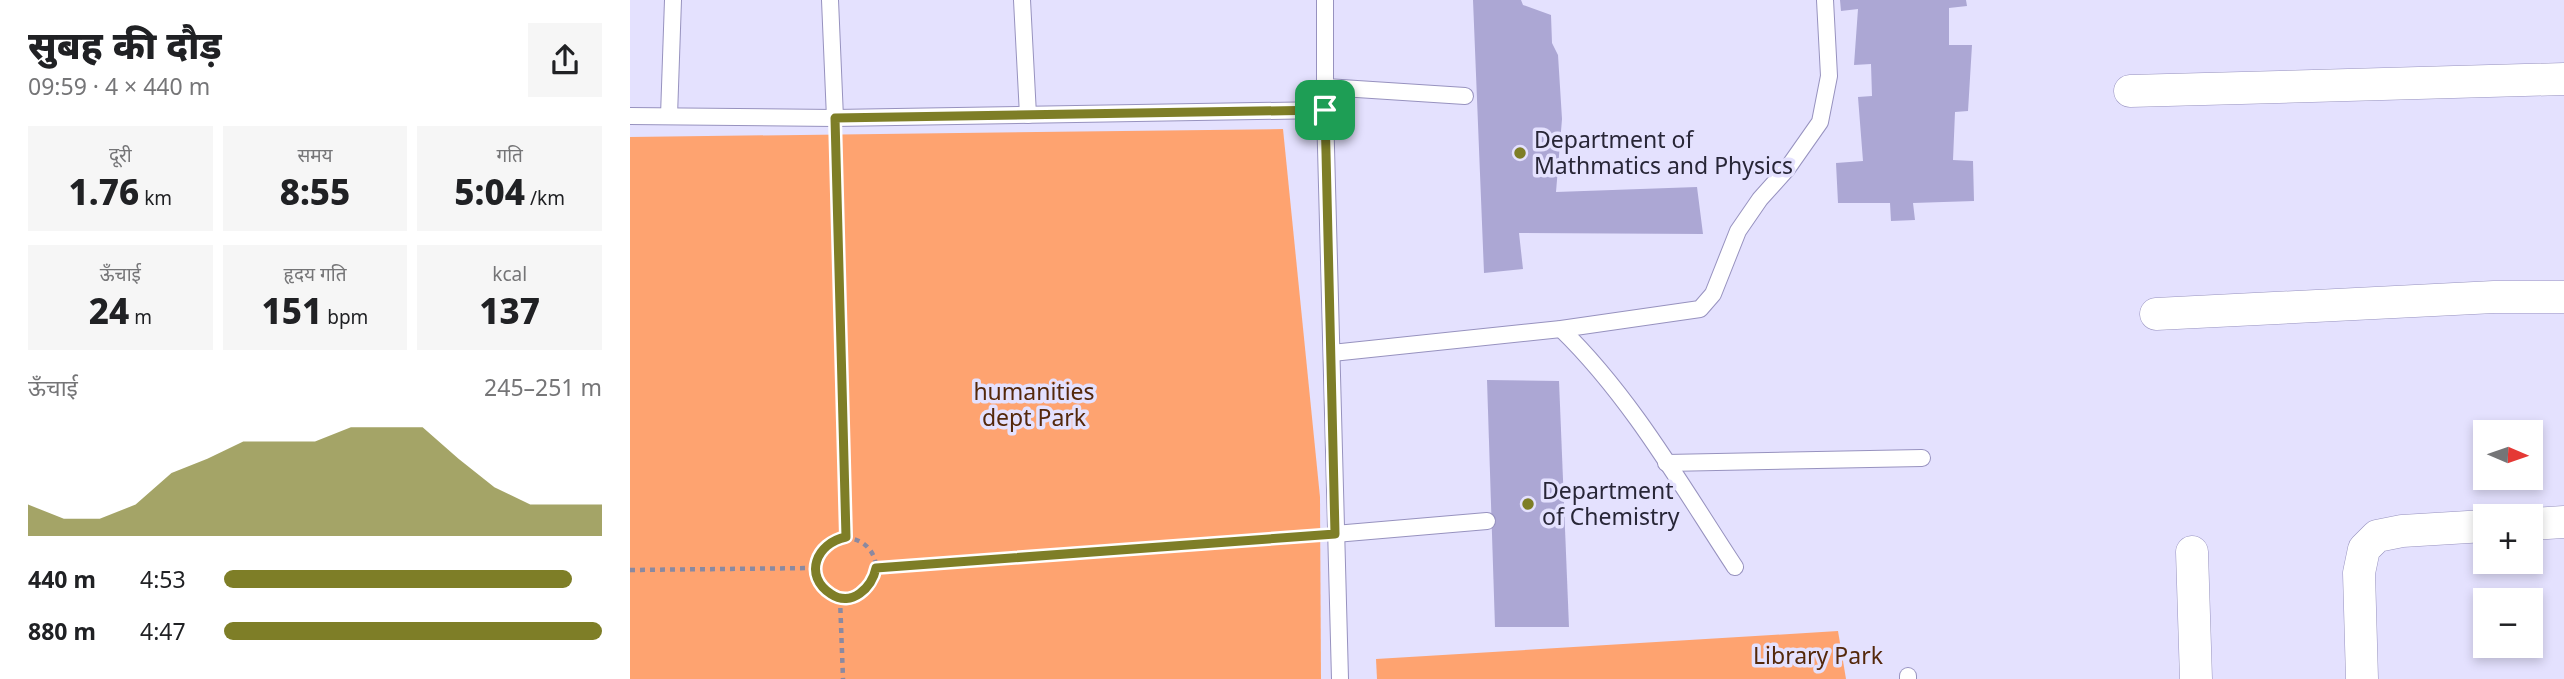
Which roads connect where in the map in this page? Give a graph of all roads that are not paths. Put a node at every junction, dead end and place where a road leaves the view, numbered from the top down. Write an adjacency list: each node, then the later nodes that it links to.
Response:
1 (673, 0): 13 (lane)
2 (830, 0): 14 (lane)
3 (1022, 0): 11 (lane)
4 (1325, 0): 7 (lane)
5 (1825, 0): 17 (lane)
6 (2564, 79): 8 (street)
7 (1326, 87): 9 (lane); 10 (lane)
8 (2130, 90)
9 (1465, 96)
10 (1325, 110): 11 (lane); 18 (lane)
11 (1028, 115): 14 (lane)
12 (630, 116): 13 (lane)
13 (669, 116): 14 (lane)
14 (835, 118)
15 (2564, 297): 16 (street)
16 (2156, 314)
17 (1561, 329): 18 (lane); 20 (lane)
18 (1332, 353): 25 (lane)
19 (1922, 458): 20 (lane)
20 (1666, 463): 27 (lane)
21 (1487, 521): 25 (lane)
22 (2564, 522): 23 (street)
23 (2543, 523)
24 (2473, 527): 30 (street)
25 (1335, 534): 28 (lane)
26 (2192, 552): 29 (street)
27 (1735, 567)
28 (1340, 679)
29 (2196, 679)
30 (2362, 679)

